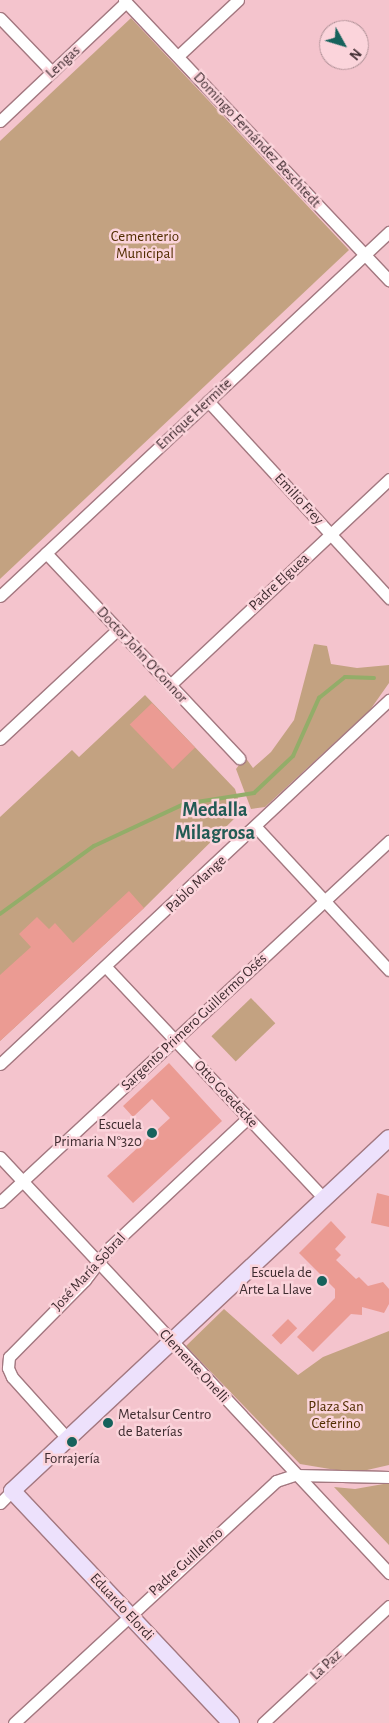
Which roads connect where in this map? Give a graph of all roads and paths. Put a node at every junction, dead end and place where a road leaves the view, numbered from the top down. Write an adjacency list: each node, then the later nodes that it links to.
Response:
1 (238, 0): 4 (street)
2 (125, 1): 4 (street, Domingo Fernández Beschtedt); 5 (street, Lengas)
3 (0, 18): 5 (street)
4 (178, 56): 8 (street, Domingo Fernández Beschtedt)
5 (52, 72): 6 (street, Lengas)
6 (0, 121)
7 (389, 232): 8 (street, Enrique Hermite)
8 (366, 254): 9 (street, Domingo Fernández Beschtedt); 10 (street, Enrique Hermite)
9 (389, 280)
10 (208, 401): 12 (street, Emilio Frey); 13 (street, Enrique Hermite)
11 (389, 479): 12 (street, Padre Elguea)
12 (331, 533): 15 (street, Emilio Frey); 17 (street, Padre Elguea)
13 (46, 553): 14 (street, Enrique Hermite); 16 (street, Doctor John O'Connor)
14 (0, 596)
15 (389, 598)
16 (118, 630): 17 (street, Doctor John O'Connor); 19 (street)
17 (170, 685): 20 (street, Doctor John O'Connor)
18 (389, 700): 21 (street, Pablo Mange)
19 (0, 739)
20 (238, 758)
21 (256, 828): 23 (street); 24 (street, Pablo Mange)
22 (389, 841): 23 (street, Sargento Primero Guillermo Osés)
23 (325, 901): 25 (street); 26 (street, Sargento Primero Guillermo Osés)
24 (106, 967): 26 (street, Otto Goedecke); 27 (street, Pablo Mange)
25 (389, 970)
26 (175, 1040): 28 (street, Otto Goedecke); 31 (street, Sargento Primero Guillermo Osés)
27 (0, 1064)
28 (248, 1118): 32 (street, Otto Goedecke); 34 (street, José María Sobral)
29 (389, 1138): 32 (main road)
30 (0, 1157): 31 (street, Clemente Onelli)
31 (22, 1182): 33 (street, Sargento Primero Guillermo Osés); 34 (street, Clemente Onelli)
32 (324, 1199): 35 (main road)
33 (0, 1202)
34 (98, 1262): 35 (street, Clemente Onelli); 36 (street, José María Sobral)
35 (171, 1342): 36 (main road); 37 (street, Clemente Onelli)
36 (67, 1438): 39 (main road)
37 (295, 1475): 38 (street, Padre Guillelmo); 41 (street, Clemente Onelli); 43 (street, Padre Guillelmo)
38 (389, 1477)
39 (12, 1491): 40 (street); 43 (main road, Eduardo Elordi)
40 (0, 1502)
41 (389, 1573)
42 (389, 1606): 46 (street, La Paz)
43 (129, 1614): 44 (street, Padre Guillelmo); 45 (main road, Eduardo Elordi)
44 (14, 1723)
45 (231, 1723)
46 (263, 1723)

